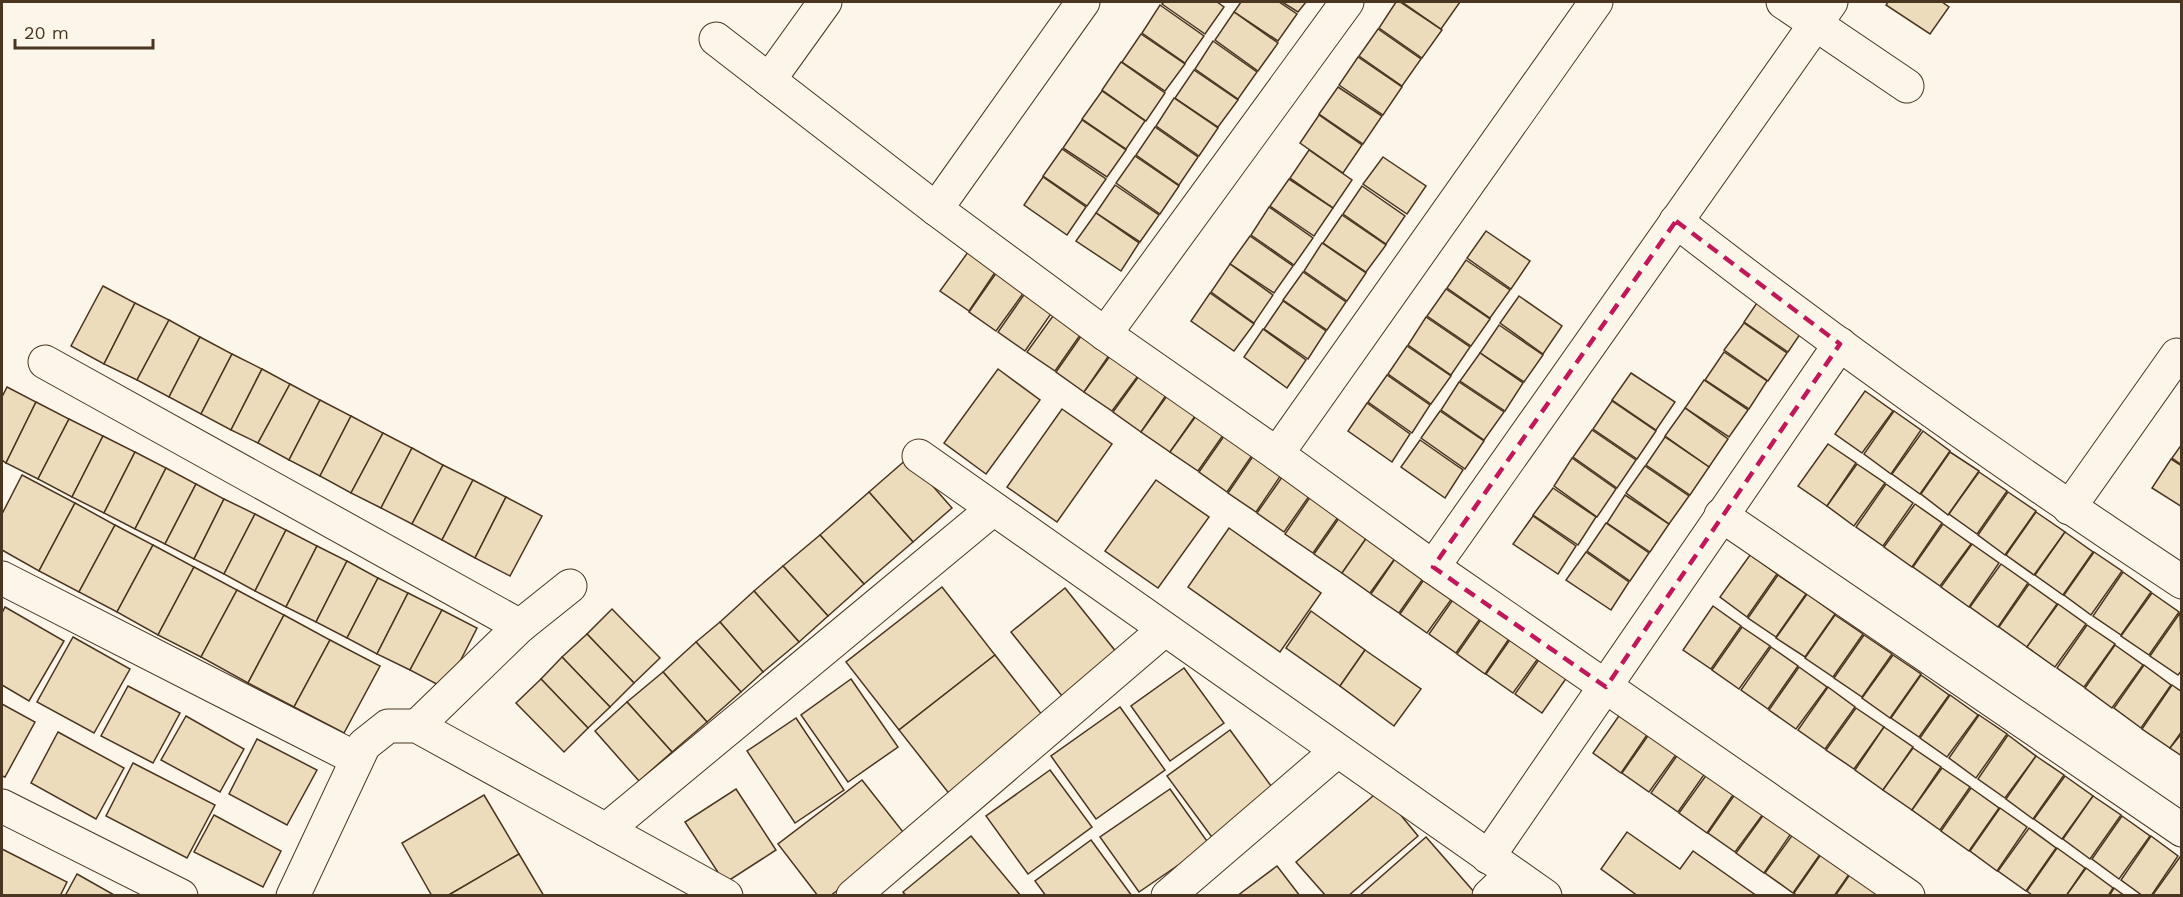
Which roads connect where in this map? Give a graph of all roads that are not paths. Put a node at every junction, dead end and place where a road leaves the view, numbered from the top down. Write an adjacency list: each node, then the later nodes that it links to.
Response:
1 (825, 2): 8 (street)
2 (1083, 2): 10 (street)
3 (1347, 2): 12 (street)
4 (1596, 2): 16 (street)
5 (1783, 2): 6 (street)
6 (1823, 13): 9 (street); 11 (street)
7 (716, 39): 8 (street)
8 (768, 80): 10 (street)
9 (1907, 86)
10 (936, 209): 12 (street)
11 (1676, 221): 13 (street); 21 (street)
12 (1106, 334): 16 (street)
13 (1840, 344): 18 (street); 20 (street)
14 (2177, 355): 18 (street)
15 (45, 362): 25 (street)
16 (1277, 454): 21 (street)
17 (919, 456): 19 (street)
18 (2069, 508): 23 (street)
19 (993, 509): 26 (street); 32 (street)
20 (1721, 515): 27 (street); 33 (street)
21 (1433, 567): 27 (street)
22 (2, 578): 30 (street)
23 (2181, 582)
24 (570, 586): 25 (street)
25 (520, 626): 28 (street)
26 (1164, 630): 29 (street); 38 (street)
27 (1605, 687): 34 (street); 41 (street)
28 (417, 726): 30 (street); 32 (street)
29 (1337, 751): 34 (street); 39 (street)
30 (357, 759): 36 (street)
31 (2, 806): 35 (street)
32 (606, 830): 37 (street)
33 (2181, 830)
34 (1496, 876): 40 (street)
35 (181, 896)
36 (293, 896)
37 (726, 896)
38 (853, 896)
39 (1168, 896)
40 (1545, 896)
41 (1908, 896)

